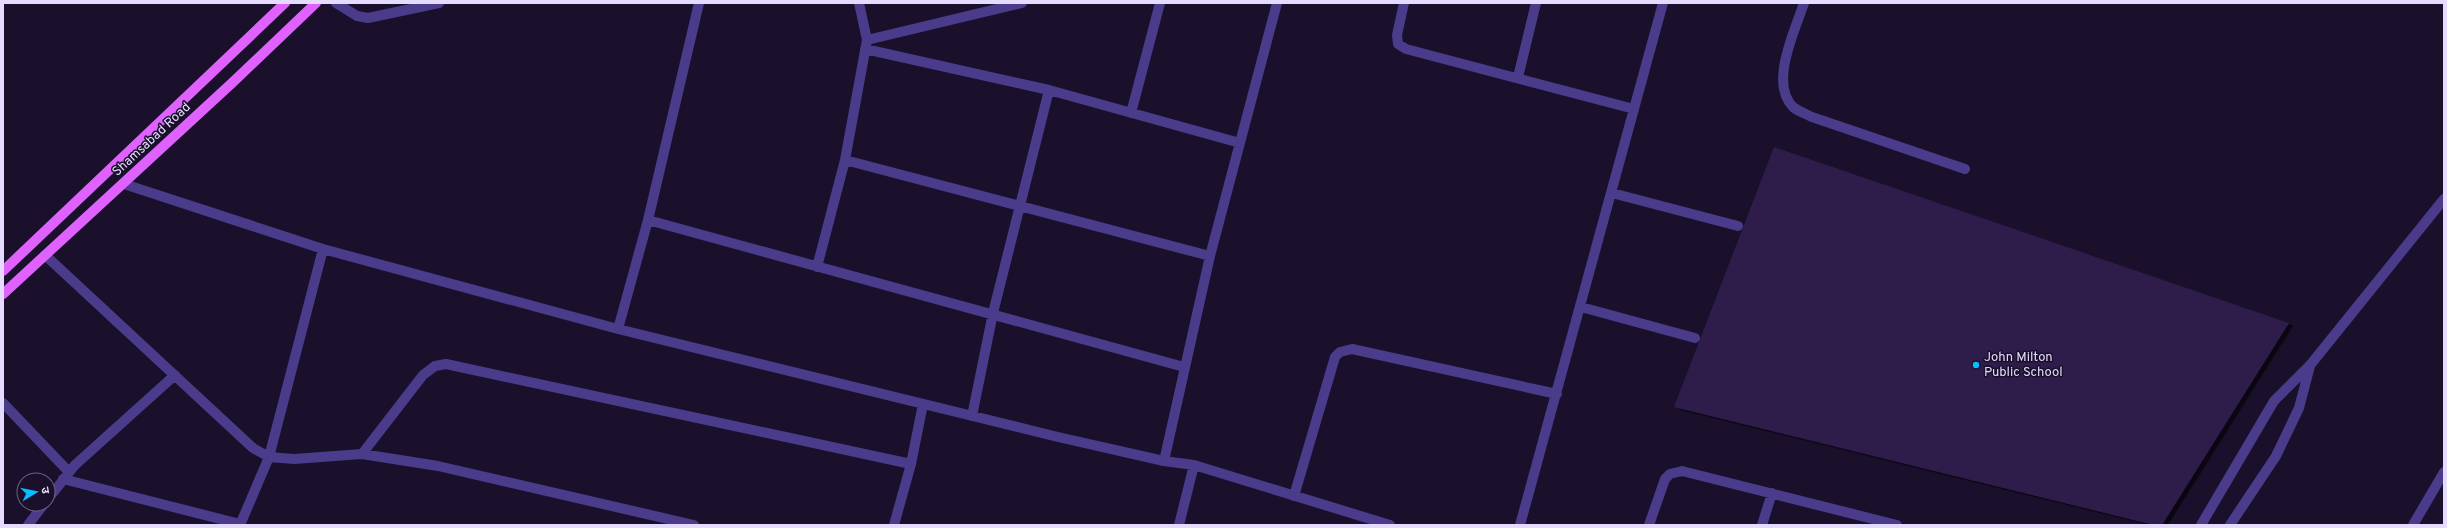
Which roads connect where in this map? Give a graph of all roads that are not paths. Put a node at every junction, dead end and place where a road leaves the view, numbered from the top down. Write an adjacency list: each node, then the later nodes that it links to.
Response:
1 (286, 3): 32 (main road, Shamsabad Road)
2 (316, 3): 22 (main road, Shamsabad Road)
3 (336, 3): 4 (street)
4 (439, 3)
5 (699, 3): 26 (street)
6 (859, 3): 14 (street)
7 (1022, 3): 14 (street)
8 (1160, 3): 18 (street)
9 (1277, 3): 19 (street)
10 (1404, 3): 15 (street)
11 (1536, 3): 15 (street)
12 (1662, 3): 17 (street)
13 (1804, 3): 21 (street)
14 (866, 45): 16 (street); 20 (street)
15 (1518, 77): 17 (street)
16 (1049, 90): 18 (street); 25 (street)
17 (1634, 109): 23 (street)
18 (1131, 113): 19 (street)
19 (1240, 143): 30 (street)
20 (845, 160): 25 (street); 31 (street)
21 (1965, 169)
22 (124, 184): 28 (street); 29 (main road, Shamsabad Road)
23 (1612, 193): 27 (street); 34 (street)
24 (2444, 199): 38 (street)
25 (1021, 205): 30 (street); 35 (street)
26 (648, 220): 31 (street); 36 (street)
27 (1738, 226)
28 (323, 249): 36 (street); 46 (street)
29 (46, 255): 33 (main road, Shamsabad Road); 40 (street)
30 (1210, 256): 39 (street)
31 (817, 266): 35 (street)
32 (3, 271)
33 (3, 294)
34 (1581, 308): 37 (street); 41 (street)
35 (993, 313): 39 (street); 44 (street)
36 (618, 329): 43 (street)
37 (1695, 338)
38 (2311, 364): 66 (street); 67 (street)
39 (1184, 367): 47 (street)
40 (175, 375): 46 (street); 51 (street)
41 (1557, 394): 54 (street); 62 (street)
42 (3, 403): 51 (street)
43 (923, 404): 44 (street); 48 (street)
44 (972, 416): 47 (street)
45 (362, 454): 46 (street); 48 (street); 58 (street)
46 (269, 457): 56 (street)
47 (1164, 461): 49 (street)
48 (911, 464): 59 (street)
49 (1194, 465): 54 (street); 60 (street)
50 (2444, 472): 68 (street)
51 (66, 476): 52 (street); 56 (street)
52 (56, 489)
53 (1772, 493): 63 (street); 64 (street); 65 (street)
54 (1294, 496): 61 (street)
55 (38, 512): 57 (street)
56 (240, 524)
57 (28, 525)
58 (694, 525)
59 (894, 525)
60 (1179, 525)
61 (1390, 525)
62 (1520, 525)
63 (1649, 525)
64 (1762, 525)
65 (1897, 525)
66 (2201, 525)
67 (2230, 525)
68 (2413, 525)

